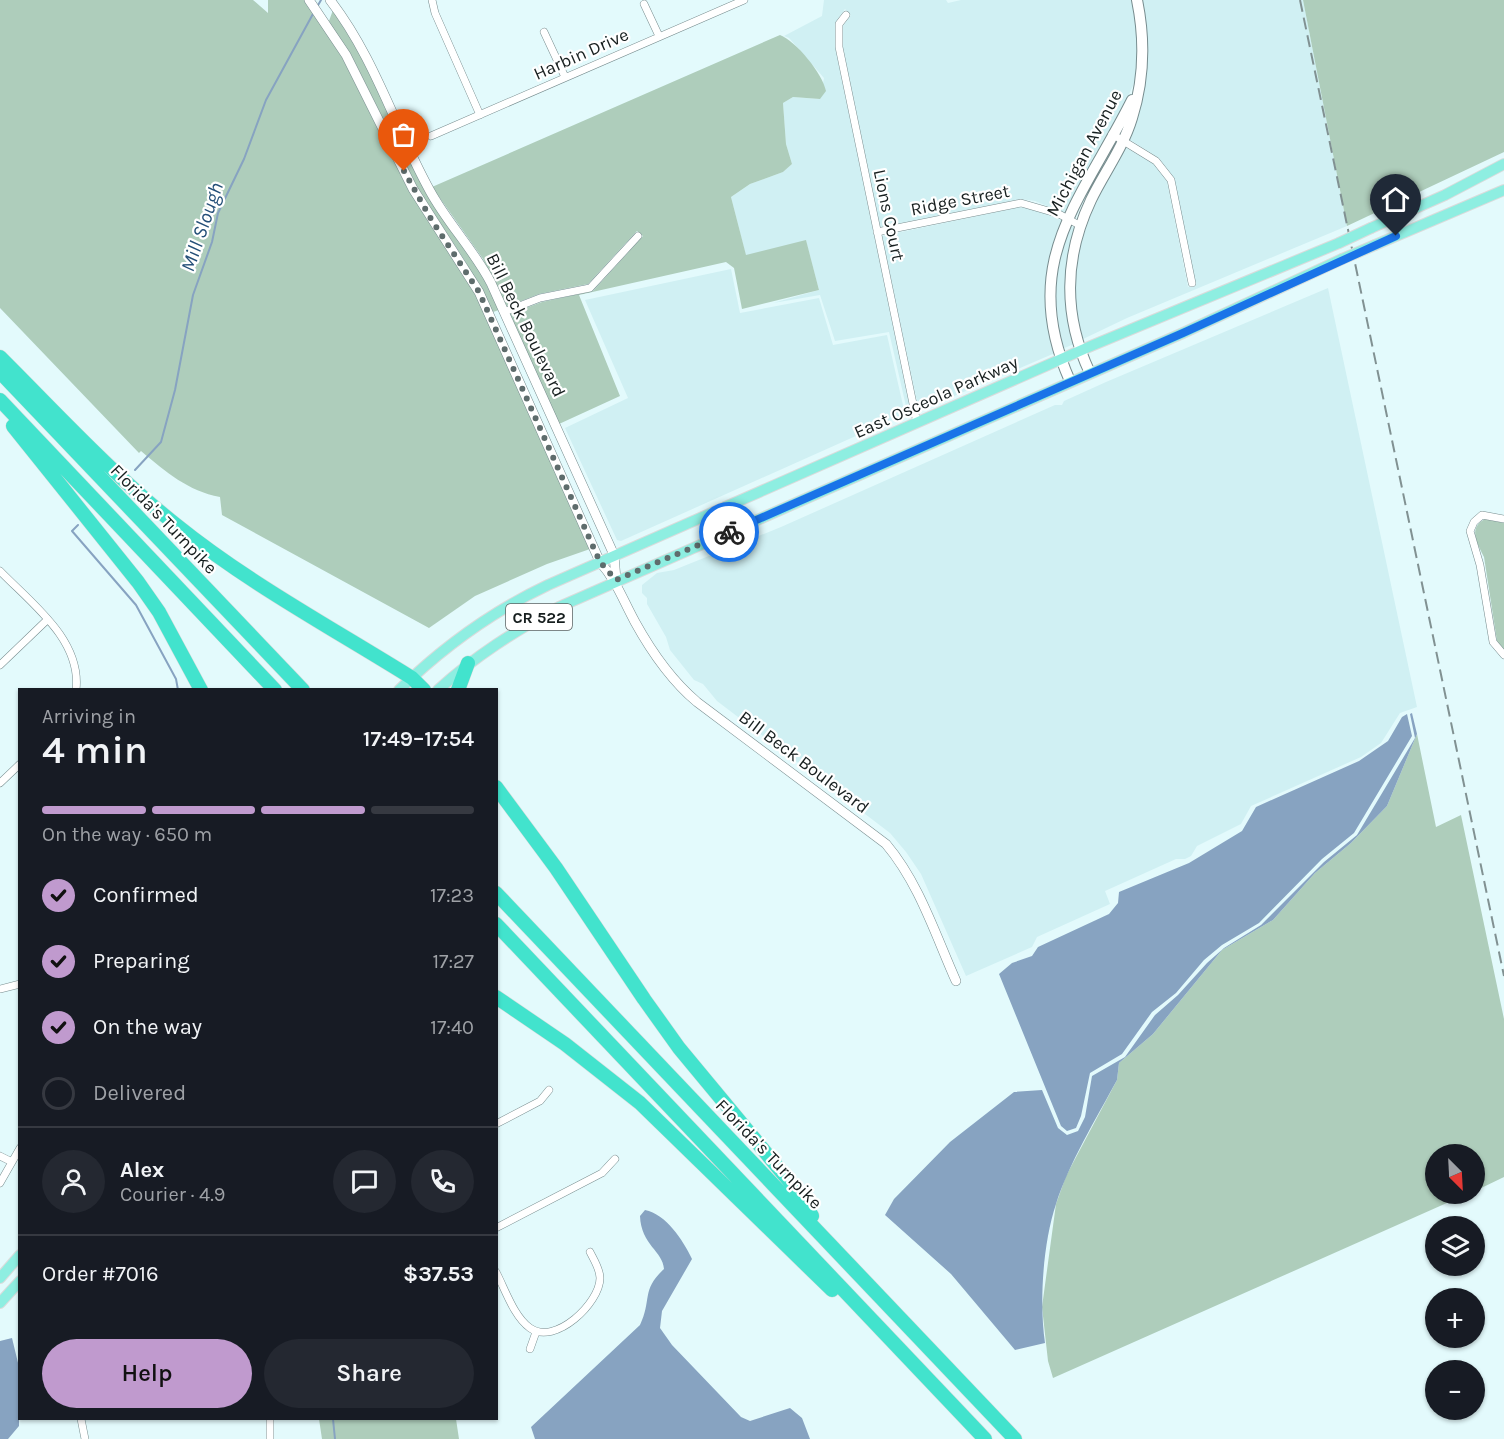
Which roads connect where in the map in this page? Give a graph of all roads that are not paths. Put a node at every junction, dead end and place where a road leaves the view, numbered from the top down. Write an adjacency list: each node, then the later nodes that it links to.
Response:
1 (309, 0): 24 (street, Bill Beck Boulevard)
2 (330, 0): 23 (street, Bill Beck Boulevard)
3 (432, 0): 12 (street)
4 (744, 0): 9 (street, Harbin Drive)
5 (1137, 0): 11 (main road, Michigan Avenue)
6 (644, 4): 9 (street)
7 (846, 15): 20 (street, Lions Court)
8 (544, 32): 10 (street)
9 (659, 36): 10 (street, Harbin Drive)
10 (565, 77): 12 (street, Harbin Drive)
11 (1140, 80): 13 (main road, Michigan Avenue); 15 (main road, Michigan Avenue)
12 (480, 115): 14 (street, Harbin Drive)
13 (1112, 134): 15 (street); 18 (main road, Michigan Avenue)
14 (432, 136)
15 (1124, 141): 19 (main road, Michigan Avenue); 22 (street)
16 (1504, 164): 25 (main road, East Osceola Parkway / CR 522, bridge)
17 (1504, 190): 29 (main road, CR 522, bridge)
18 (1066, 219): 19 (street, Ridge Street); 20 (street, Ridge Street); 27 (main road, Michigan Avenue)
19 (1081, 226): 25 (main road, Michigan Avenue)
20 (878, 232): 33 (street, Lions Court)
21 (638, 236): 23 (street)
22 (1192, 283)
23 (504, 312): 24 (street); 35 (street, Bill Beck Boulevard)
24 (492, 318): 36 (street, Bill Beck Boulevard)
25 (1080, 351): 27 (main road, East Osceola Parkway / CR 522); 29 (main road, Michigan Avenue)
26 (0, 357): 43 (highway)
27 (1061, 360): 30 (main road, Michigan Avenue); 33 (main road, East Osceola Parkway / CR 522)
28 (0, 372): 47 (highway, Florida's Turnpike)
29 (1090, 373): 30 (main road, CR 522)
30 (1070, 381): 38 (main road, CR 522)
31 (0, 400): 46 (highway, Florida's Turnpike)
32 (0, 410): 45 (highway)
33 (917, 423): 35 (main road, East Osceola Parkway / CR 522)
34 (1504, 519): 40 (street)
35 (614, 555): 36 (main road, East Osceola Parkway / CR 522); 38 (street, Bill Beck Boulevard)
36 (600, 562): 38 (street, Bill Beck Boulevard); 43 (main road, East Osceola Parkway / CR 522)
37 (0, 570): 39 (street)
38 (616, 580): 41 (main road, CR 522); 57 (street, Bill Beck Boulevard)
39 (47, 620): 42 (street); 44 (street)
40 (1504, 655)
41 (468, 663): 50 (main road, CR 522); 51 (highway)
42 (0, 665)
43 (412, 678): 48 (main road, East Osceola Parkway / CR 522); 49 (highway)
44 (76, 688)
45 (200, 688)
46 (273, 688)
47 (301, 688)
48 (401, 688)
49 (422, 688)
50 (440, 688)
51 (459, 688)
52 (18, 766): 53 (street)
53 (0, 783)
54 (498, 791): 69 (highway)
55 (498, 895): 69 (highway, Florida's Turnpike)
56 (498, 926): 78 (highway)
57 (956, 981)
58 (18, 984): 59 (street)
59 (0, 989)
60 (498, 998): 78 (highway)
61 (549, 1090): 62 (street)
62 (498, 1123)
63 (18, 1152): 66 (street)
64 (0, 1156): 66 (street)
65 (615, 1159): 68 (street)
66 (12, 1162): 67 (street)
67 (0, 1183)
68 (498, 1227)
69 (825, 1238): 84 (highway, Florida's Turnpike)
70 (590, 1252): 76 (street)
71 (18, 1257): 73 (main road)
72 (498, 1276): 76 (street)
73 (0, 1278)
74 (18, 1283): 75 (main road)
75 (0, 1303)
76 (536, 1332): 77 (street)
77 (530, 1349)
78 (962, 1414): 83 (highway)
79 (81, 1420): 81 (street)
80 (270, 1420): 82 (street)
81 (85, 1439)
82 (270, 1439)
83 (985, 1439)
84 (1015, 1439)

